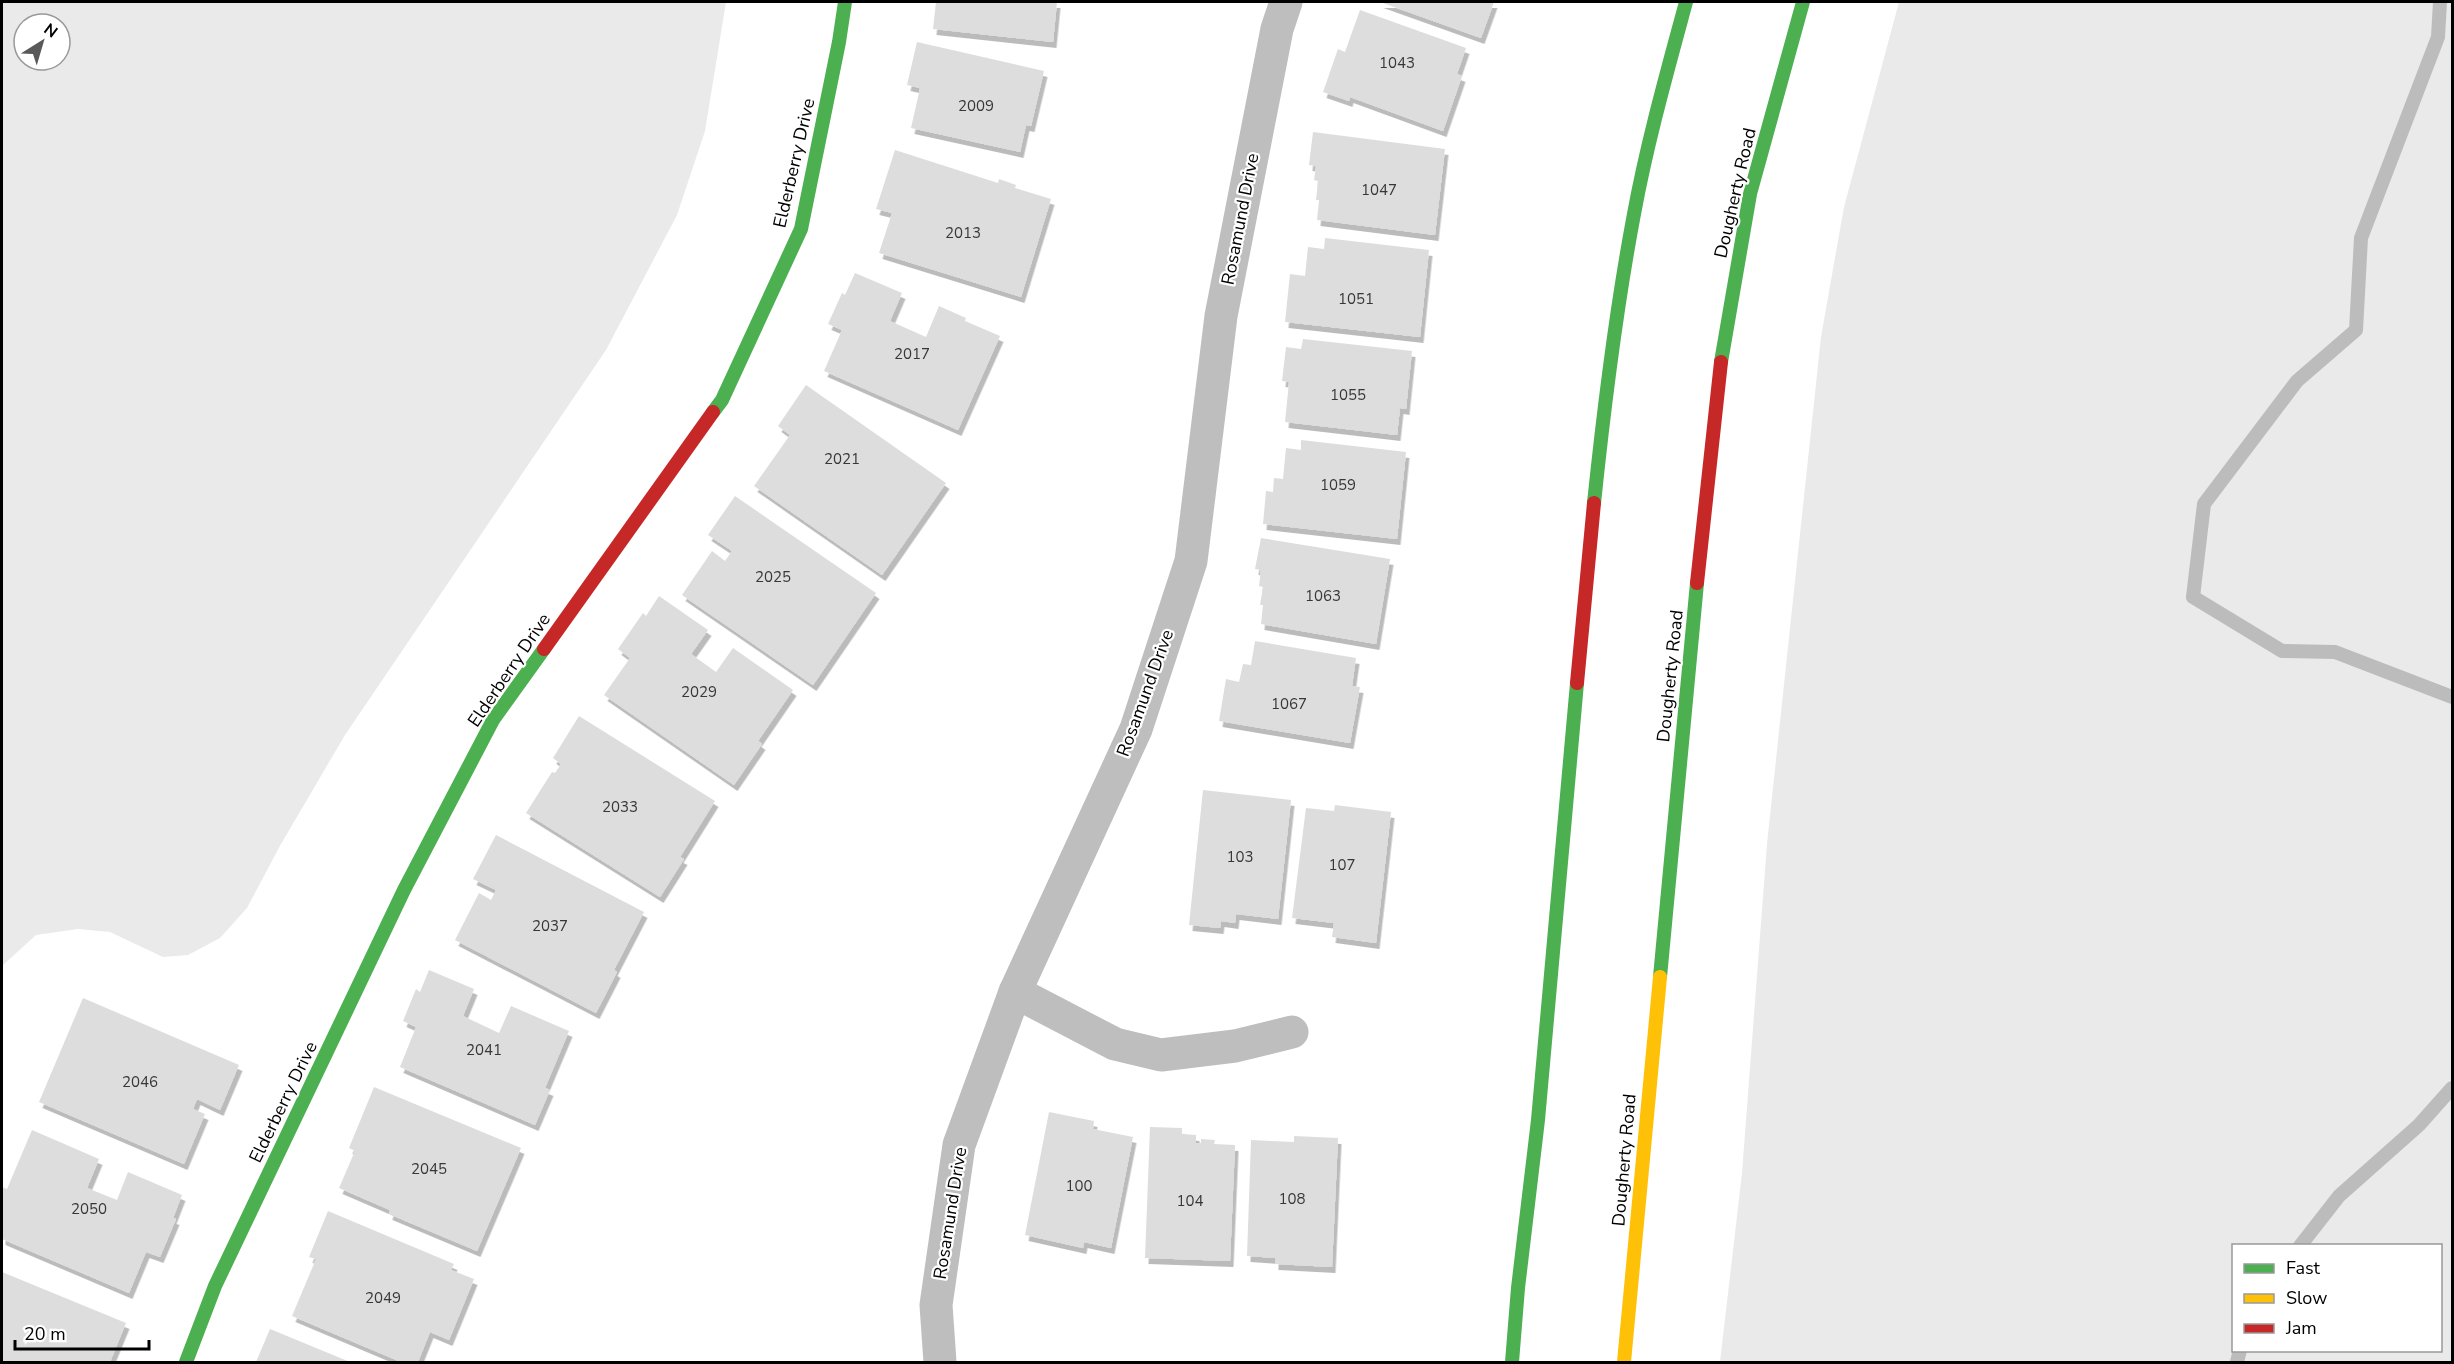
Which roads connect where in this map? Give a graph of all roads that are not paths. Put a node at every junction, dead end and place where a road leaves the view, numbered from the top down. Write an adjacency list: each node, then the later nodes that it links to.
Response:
1 (845, 2): 7 (main road, Elderberry Drive)
2 (1286, 2): 5 (street, Rosamund Drive)
3 (1686, 2): 9 (main road)
4 (1803, 2): 10 (main road, Dougherty Road)
5 (1015, 992): 6 (street); 8 (street, Rosamund Drive)
6 (1292, 1032)
7 (186, 1362)
8 (940, 1362)
9 (1512, 1362)
10 (1624, 1362)

